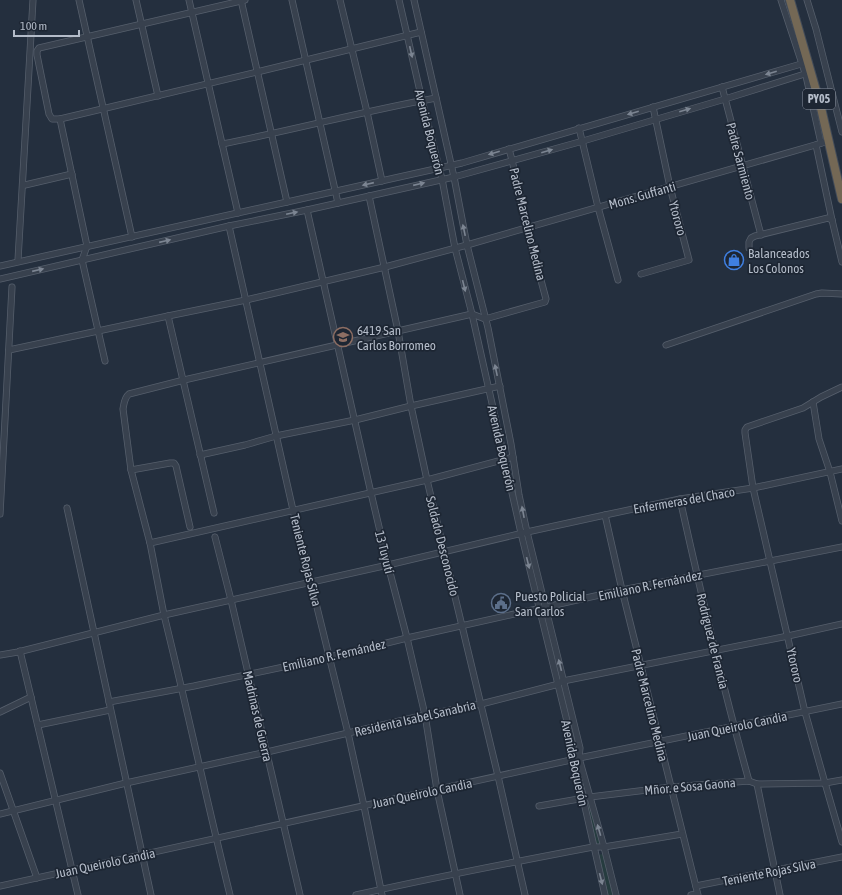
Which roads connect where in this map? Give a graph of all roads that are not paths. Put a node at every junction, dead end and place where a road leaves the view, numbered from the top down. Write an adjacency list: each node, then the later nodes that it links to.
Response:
1 (33, 0): 70 (street)
2 (79, 0): 17 (street)
3 (136, 0): 14 (street)
4 (189, 0): 13 (street)
5 (243, 0): 13 (street); 21 (street)
6 (292, 0): 19 (street)
7 (340, 0): 18 (street)
8 (399, 0): 16 (street, Avenida Boquerón)
9 (414, 0): 15 (street, Avenida Boquerón)
10 (781, 0): 20 (street)
11 (790, 0): 20 (highway, PY05)
12 (807, 0): 36 (street)
13 (192, 13): 14 (street); 23 (street)
14 (142, 24): 17 (street); 25 (street)
15 (421, 32): 16 (street); 26 (street, Avenida Boquerón)
16 (407, 35): 18 (street); 28 (street, Avenida Boquerón, one-way to 28)
17 (88, 37): 30 (street); 32 (street)
18 (351, 49): 19 (street); 31 (street)
19 (306, 60): 21 (street); 34 (street)
20 (805, 62): 22 (highway, PY05); 24 (street, one-way to 24)
21 (257, 72): 23 (street); 37 (street)
22 (808, 72): 27 (street); 39 (highway, PY05)
23 (208, 84): 25 (street); 40 (street)
24 (722, 87): 27 (street, Padre Sarmiento); 29 (street)
25 (158, 96): 30 (street)
26 (436, 98): 28 (street); 43 (street, Avenida Boquerón)
27 (725, 99): 33 (street, one-way to 27); 44 (street, Padre Sarmiento)
28 (422, 100): 31 (street); 45 (street, Avenida Boquerón)
29 (653, 107): 33 (street, Ytororo); 35 (street, one-way to 35)
30 (103, 109): 32 (street); 64 (street)
31 (367, 112): 34 (street); 49 (street)
32 (60, 119): 46 (street)
33 (655, 119): 38 (street); 51 (street, Ytororo)
34 (320, 122): 37 (street); 52 (street)
35 (579, 128): 38 (street); 41 (street)
36 (842, 132)
37 (271, 134): 40 (street); 55 (street)
38 (583, 141): 42 (street, one-way to 38); 57 (street)
39 (822, 143): 44 (street, Mons. Guffanti); 54 (highway, PY05); 60 (street)
40 (222, 144): 59 (street)
41 (508, 149): 42 (street, Padre Marcelino Medina); 43 (street, one-way to 43)
42 (512, 160): 47 (street); 62 (street, Padre Marcelino Medina)
43 (451, 165): 45 (street); 47 (street, Avenida Boquerón)
44 (743, 166): 51 (street, Mons. Guffanti); 63 (street, Padre Sarmiento)
45 (439, 168): 48 (street, Avenida Boquerón); 49 (street)
46 (72, 174): 50 (street); 66 (street)
47 (454, 177): 48 (street); 65 (street, Avenida Boquerón, one-way to 47)
48 (442, 179): 53 (street, one-way to 48); 67 (street, Avenida Boquerón)
49 (382, 181): 52 (street, one-way to 52)
50 (25, 185)
51 (670, 187): 57 (street, Mons. Guffanti); 74 (street, Ytororo)
52 (336, 191): 55 (street); 56 (street)
53 (369, 196): 56 (street); 73 (street, Soldado Desconocido)
54 (842, 200)
55 (286, 202): 59 (street)
56 (338, 202): 58 (street)
57 (598, 207): 62 (street, Mons. Guffanti); 76 (street)
58 (307, 210): 61 (street, one-way to 58); 77 (street, 13 Tuyutí)
59 (238, 213): 64 (street)
60 (832, 220): 63 (street); 69 (street)
61 (229, 226): 71 (street, one-way to 61); 80 (street, Teniente Rojas Silva)
62 (528, 228): 65 (street, Mons. Guffanti); 83 (street, Padre Marcelino Medina)
63 (761, 235): 68 (street)
64 (132, 237): 66 (street)
65 (467, 245): 67 (street, Mons. Guffanti); 83 (street, Avenida Boquerón)
66 (86, 247): 71 (street); 72 (street)
67 (455, 248): 73 (street, Mons. Guffanti); 81 (street, Avenida Boquerón, one-way to 81)
68 (749, 248)
69 (842, 258)
70 (18, 260)
71 (82, 260): 75 (street, one-way to 71); 84 (street)
72 (0, 266)
73 (385, 268): 77 (street, Mons. Guffanti); 85 (street, Soldado Desconocido)
74 (641, 274)
75 (0, 278)
76 (618, 280)
77 (323, 281): 80 (street, Mons. Guffanti); 86 (street, 13 Tuyutí)
78 (12, 287): 88 (street)
79 (842, 294): 87 (street)
80 (246, 300): 82 (street, Mons. Guffanti); 90 (street, Teniente Rojas Silva)
81 (472, 314): 83 (street); 85 (street); 94 (street, Avenida Boquerón)
82 (168, 316): 84 (street, Mons. Guffanti); 91 (street)
83 (486, 319): 92 (street, Avenida Boquerón, one-way to 83)
84 (98, 331): 88 (street, Mons. Guffanti); 89 (street)
85 (398, 331): 86 (street); 96 (street, Soldado Desconocido)
86 (337, 345): 90 (street); 97 (street, 13 Tuyutí)
87 (666, 345)
88 (9, 350): 112 (street)
89 (105, 361)
90 (260, 363): 91 (street); 98 (street, Teniente Rojas Silva)
91 (184, 380): 99 (street); 102 (street)
92 (500, 386): 94 (street); 100 (street, Avenida Boquerón)
93 (842, 387): 95 (street)
94 (488, 388): 96 (street); 101 (street, Avenida Boquerón)
95 (813, 402): 104 (street); 106 (street, Ytororo)
96 (411, 406): 97 (street); 105 (street, Soldado Desconocido)
97 (355, 420): 98 (street); 107 (street, 13 Tuyutí)
98 (276, 436): 99 (street); 110 (street, Teniente Rojas Silva)
99 (200, 455): 111 (street)
100 (513, 457): 101 (street); 116 (street, Avenida Boquerón, one-way to 100)
101 (504, 460): 105 (street); 116 (street, Avenida Boquerón)
102 (131, 470): 115 (street); 118 (street)
103 (842, 470): 104 (street, Enfermeras del Chaco)
104 (830, 472): 106 (street, Enfermeras del Chaco); 114 (street)
105 (427, 480): 107 (street); 120 (street, Soldado Desconocido)
106 (753, 488): 108 (street, Enfermeras del Chaco); 121 (street, Ytororo)
107 (371, 493): 110 (street); 122 (street, 13 Tuyutí)
108 (680, 499): 113 (street, Enfermeras del Chaco); 123 (street, Rodríguez de Francia)
109 (67, 508): 131 (street)
110 (293, 510): 118 (street); 124 (street, Teniente Rojas Silva)
111 (214, 513)
112 (0, 514)
113 (605, 515): 116 (street, Enfermeras del Chaco); 125 (street, Padre Marcelino Medina)
114 (842, 521)
115 (190, 527)
116 (524, 533): 120 (street, Enfermeras del Chaco); 127 (street, Avenida Boquerón)
117 (215, 537): 126 (street, Madrinas de Guerra)
118 (150, 542): 128 (street)
119 (842, 547): 121 (street, Emiliano R. Fernández)
120 (445, 552): 122 (street, Enfermeras del Chaco); 130 (street, Soldado Desconocido)
121 (770, 561): 123 (street, Emiliano R. Fernández); 132 (street, Ytororo)
122 (388, 565): 124 (street, Enfermeras del Chaco); 133 (street, 13 Tuyutí)
123 (697, 575): 125 (street, Emiliano R. Fernández); 134 (street, Rodríguez de Francia)
124 (311, 582): 126 (street, Enfermeras del Chaco); 137 (street, Teniente Rojas Silva)
125 (622, 590): 127 (street, Emiliano R. Fernández); 138 (street, Padre Marcelino Medina)
126 (231, 600): 128 (street, Enfermeras del Chaco); 139 (street, Madrinas de Guerra)
127 (542, 608): 130 (street, Emiliano R. Fernández); 140 (street, Avenida Boquerón)
128 (164, 615): 131 (street, Enfermeras del Chaco); 141 (street)
129 (842, 624): 132 (street, Residenta Isabel Sanabria)
130 (462, 625): 133 (street, Emiliano R. Fernández); 144 (street, Soldado Desconocido)
131 (94, 633): 135 (street, Enfermeras del Chaco); 143 (street)
132 (788, 636): 134 (street, Residenta Isabel Sanabria); 148 (street, Ytororo)
133 (407, 638): 137 (street, Emiliano R. Fernández); 149 (street, 13 Tuyutí)
134 (715, 650): 138 (street, Residenta Isabel Sanabria); 151 (street, Rodríguez de Francia)
135 (20, 651): 136 (street, Enfermeras del Chaco); 142 (street)
136 (0, 655)
137 (330, 657): 139 (street, Emiliano R. Fernández); 152 (street, Teniente Rojas Silva)
138 (640, 665): 140 (street, Residenta Isabel Sanabria); 153 (street, Padre Marcelino Medina)
139 (248, 674): 141 (street, Emiliano R. Fernández); 154 (street, Madrinas de Guerra)
140 (561, 682): 144 (street, Residenta Isabel Sanabria); 155 (street, Avenida Boquerón)
141 (182, 688): 143 (street, Emiliano R. Fernández); 156 (street)
142 (31, 697): 147 (street); 150 (street)
143 (109, 702): 146 (street)
144 (481, 704): 149 (street, Residenta Isabel Sanabria); 158 (street, Soldado Desconocido)
145 (842, 704): 148 (street, Juan Queirolo Candia)
146 (110, 710): 150 (street); 161 (street)
147 (0, 712)
148 (806, 712): 151 (street, Juan Queirolo Candia); 162 (street, Ytororo)
149 (425, 715): 152 (street, Residenta Isabel Sanabria); 165 (street, 13 Tuyutí)
150 (38, 725): 168 (street)
151 (734, 726): 153 (street, Juan Queirolo Candia); 160 (street, Rodríguez de Francia)
152 (348, 733): 154 (street, Residenta Isabel Sanabria); 169 (street, Teniente Rojas Silva)
153 (659, 742): 155 (street, Juan Queirolo Candia); 164 (street, Padre Marcelino Medina)
154 (267, 752): 156 (street, Residenta Isabel Sanabria); 173 (street, Madrinas de Guerra)
155 (575, 759): 158 (street, Juan Queirolo Candia); 166 (street, Avenida Boquerón); 167 (street, Avenida Boquerón)
156 (200, 767): 161 (street, Residenta Isabel Sanabria); 175 (street)
157 (0, 773): 171 (street)
158 (498, 776): 165 (street, Juan Queirolo Candia); 181 (street, Soldado Desconocido)
159 (842, 780): 162 (street, Mñor. e Sosa Gaona)
160 (749, 781): 163 (street, Mñor. e Sosa Gaona); 164 (street, Mñor. e Sosa Gaona)
161 (126, 783): 168 (street, Residenta Isabel Sanabria); 179 (street)
162 (825, 783): 163 (street, Mñor. e Sosa Gaona); 176 (street, Ytororo)
163 (757, 784): 183 (street)
164 (671, 788): 166 (street, Mñor. e Sosa Gaona); 174 (street, Padre Marcelino Medina)
165 (437, 790): 169 (street, Juan Queirolo Candia); 184 (street, 13 Tuyutí)
166 (590, 797): 167 (street, Mñor. e Sosa Gaona); 178 (street, Avenida Boquerón, one-way to 166)
167 (583, 798): 170 (street, Mñor. e Sosa Gaona); 177 (street, Avenida Boquerón)
168 (55, 800): 171 (street, Residenta Isabel Sanabria); 182 (street)
169 (364, 806): 173 (street, Juan Queirolo Candia); 188 (street, Teniente Rojas Silva)
170 (539, 806)
171 (14, 811): 172 (street, Residenta Isabel Sanabria); 185 (street)
172 (0, 814)
173 (283, 824): 175 (street, Juan Queirolo Candia); 192 (street, Madrinas de Guerra)
174 (682, 834): 178 (street); 187 (street, Padre Marcelino Medina)
175 (216, 839): 179 (street, Juan Queirolo Candia); 191 (street)
176 (842, 842)
177 (594, 847): 178 (street); 181 (street); 196 (street, Avenida Boquerón, one-way to 196)
178 (604, 847): 197 (street, Avenida Boquerón)
179 (142, 855): 182 (street, Juan Queirolo Candia); 190 (street)
180 (842, 857): 183 (street, Teniente Rojas Silva)
181 (517, 861): 184 (street); 195 (street, Soldado Desconocido)
182 (73, 870): 185 (street, Juan Queirolo Candia); 189 (street)
183 (775, 870): 187 (street, Teniente Rojas Silva); 199 (street)
184 (455, 873): 188 (street); 194 (street, 13 Tuyutí)
185 (37, 878): 186 (street, Juan Queirolo Candia)
186 (0, 886)
187 (696, 886): 198 (street, Padre Marcelino Medina)
188 (382, 892): 193 (street)
189 (78, 895)
190 (151, 895)
191 (230, 895)
192 (300, 895)
193 (356, 895)
194 (460, 895)
195 (525, 895)
196 (605, 895)
197 (616, 895)
198 (696, 895)
199 (780, 895)

